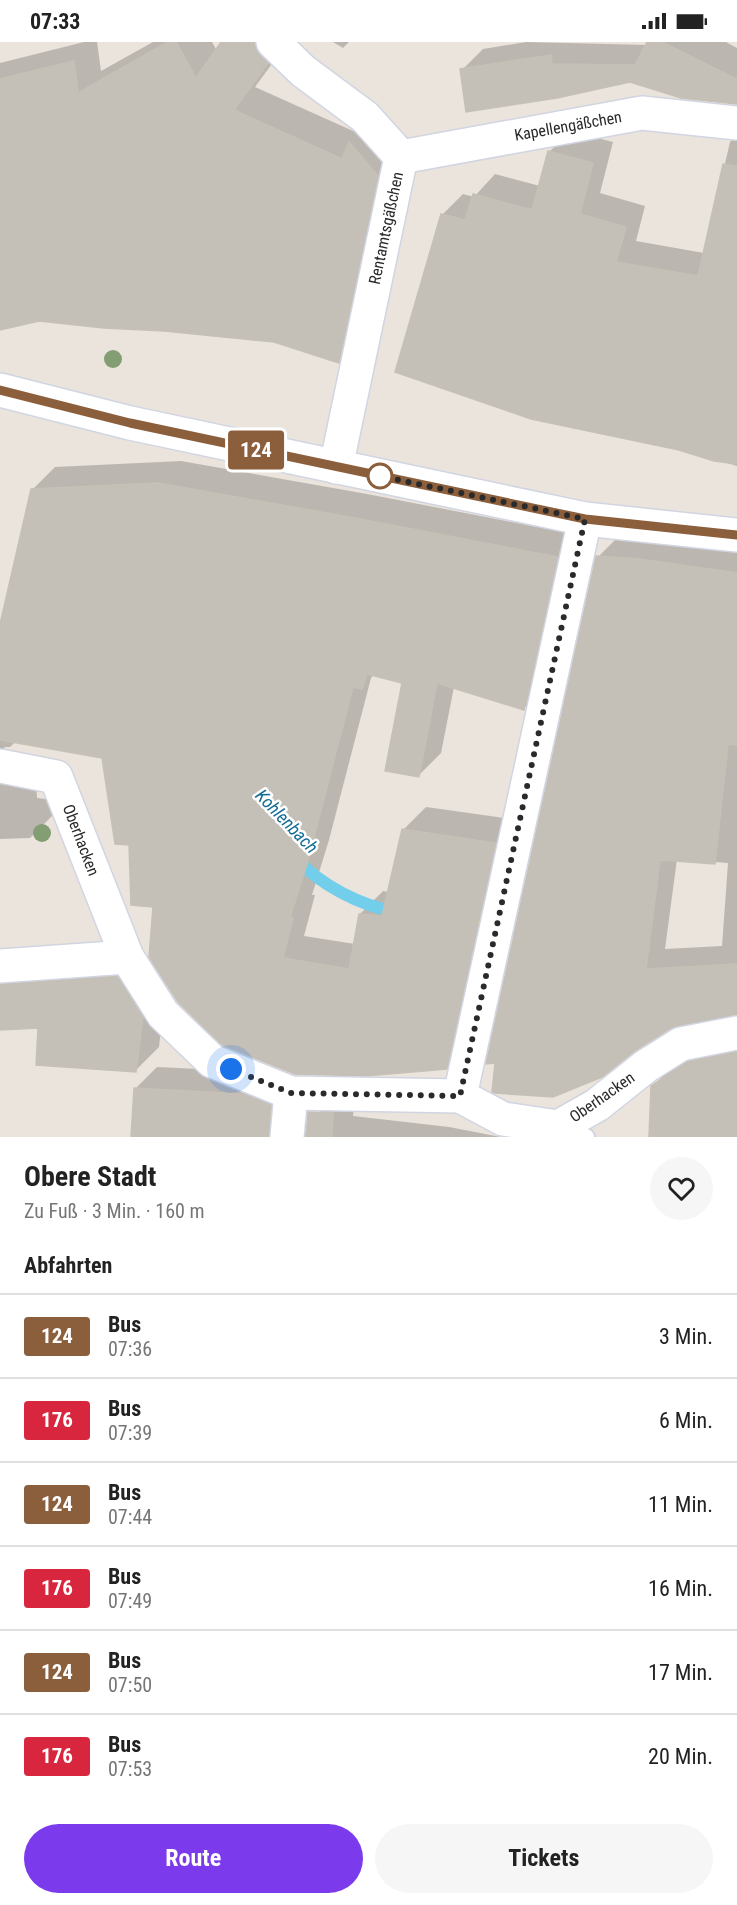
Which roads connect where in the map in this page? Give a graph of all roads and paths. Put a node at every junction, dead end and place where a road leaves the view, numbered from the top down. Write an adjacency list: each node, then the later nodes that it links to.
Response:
1 (273, 42): 3 (street, Rentamtsgäßchen)
2 (737, 123): 3 (street, Kapellengäßchen)
3 (400, 157): 5 (street, Rentamtsgäßchen)
4 (0, 390): 5 (street)
5 (336, 468): 6 (street)
6 (585, 519): 7 (street); 13 (street)
7 (737, 535)
8 (0, 766): 9 (street, Oberhacken)
9 (127, 957): 10 (street); 12 (street, Oberhacken)
10 (0, 966)
11 (737, 1033): 14 (street, Oberhacken)
12 (291, 1093): 13 (street, Oberhacken); 15 (street)
13 (460, 1096): 14 (street, Oberhacken)
14 (572, 1132)
15 (287, 1137)

